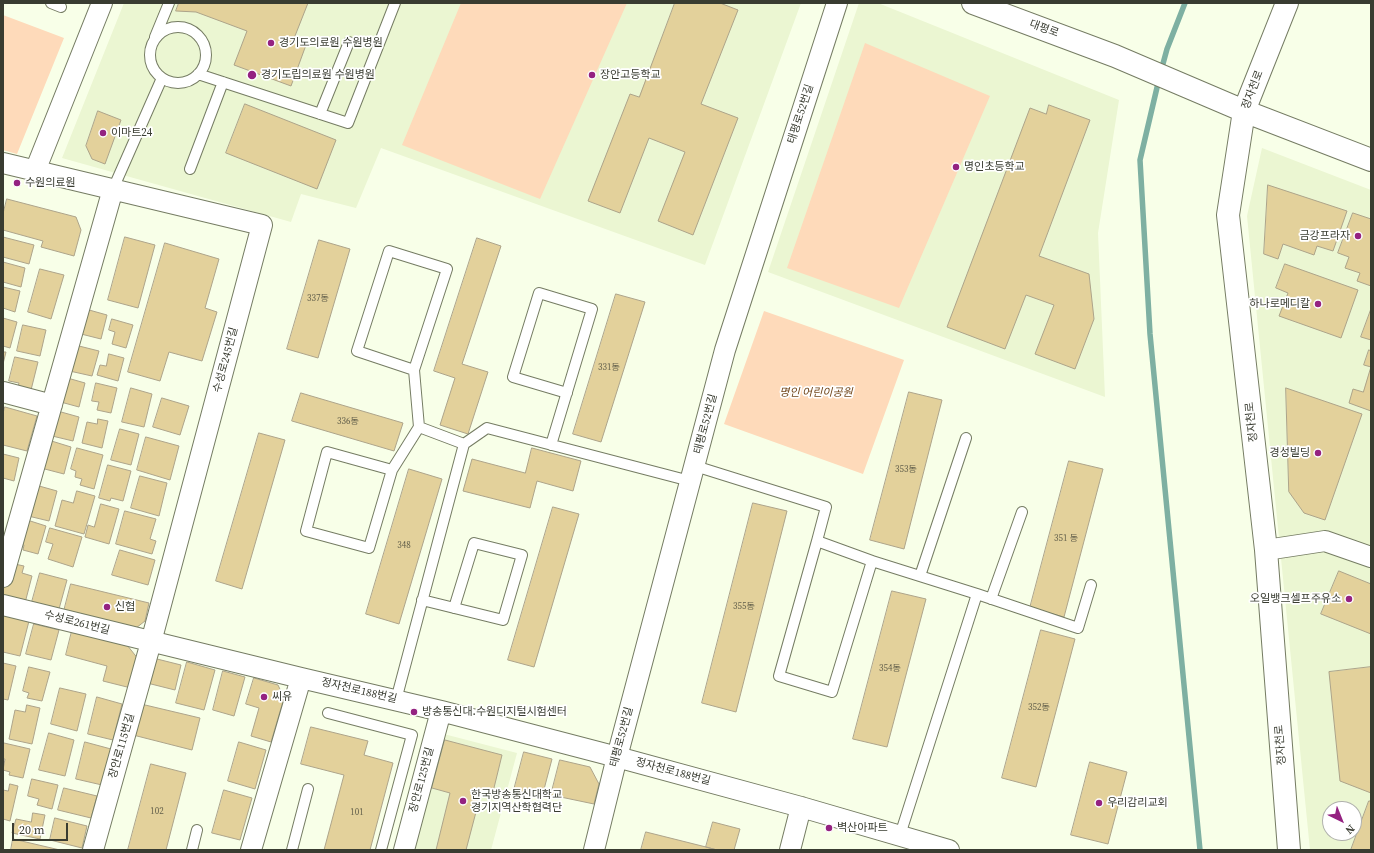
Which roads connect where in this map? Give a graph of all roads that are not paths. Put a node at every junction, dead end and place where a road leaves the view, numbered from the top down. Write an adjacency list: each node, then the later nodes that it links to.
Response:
1 (51, 3): 8 (lane)
2 (102, 3): 19 (street)
3 (169, 3): 9 (lane)
4 (395, 3): 15 (lane)
5 (837, 3): 30 (street, 태평로52번길)
6 (974, 3): 14 (street, 대평로)
7 (1287, 3): 14 (street, 정자천로)
8 (61, 7)
9 (154, 39): 11 (lane); 12 (lane)
10 (349, 42): 15 (lane)
11 (198, 74): 12 (lane); 13 (lane)
12 (162, 78): 20 (lane)
13 (223, 82): 15 (lane); 18 (lane)
14 (1244, 111): 16 (street); 33 (street, 정자천로)
15 (320, 114)
16 (1371, 160)
17 (3, 163): 19 (street, 수성로245번길)
18 (190, 169)
19 (35, 171): 20 (street, 수성로245번길)
20 (113, 189): 24 (street); 44 (street, 수성로245번길)
21 (414, 370): 21 (lane); 25 (lane)
22 (3, 392): 24 (street)
23 (567, 393): 23 (lane); 28 (lane)
24 (52, 405): 37 (street)
25 (419, 427): 27 (lane); 29 (lane)
26 (966, 438): 36 (lane)
27 (464, 444): 28 (lane); 41 (lane)
28 (551, 445): 30 (lane)
29 (392, 470): 29 (lane)
30 (692, 474): 32 (lane); 49 (street, 태평로52번길)
31 (1022, 512): 40 (lane)
32 (817, 541): 35 (lane); 35 (lane)
33 (1266, 550): 34 (street); 63 (street, 정자천로)
34 (1371, 557)
35 (872, 560): 36 (lane)
36 (920, 576): 39 (lane)
37 (3, 577)
38 (1091, 585): 40 (lane)
39 (977, 594): 40 (lane); 53 (lane)
40 (991, 599)
41 (422, 600): 43 (lane); 46 (lane)
42 (3, 605): 44 (street, 수성로261번길)
43 (454, 608): 43 (lane)
44 (151, 642): 45 (street, 정자천로188번길); 55 (street, 장안로115번길)
45 (301, 678): 46 (street, 정자천로188번길); 54 (street)
46 (396, 700): 47 (street, 정자천로188번길)
47 (441, 711): 49 (street, 정자천로188번길); 59 (street, 장안로125번길)
48 (328, 713): 58 (lane)
49 (617, 757): 51 (street, 정자천로188번길); 60 (street, 태평로52번길)
50 (308, 789): 57 (lane)
51 (801, 807): 53 (street, 정자천로188번길); 61 (street)
52 (198, 830): 56 (lane)
53 (900, 835): 62 (street, 정자천로188번길)
54 (254, 849)
55 (92, 850)
56 (192, 850)
57 (292, 850)
58 (381, 850)
59 (404, 850)
60 (594, 850)
61 (790, 850)
62 (950, 850)
63 (1289, 850)

